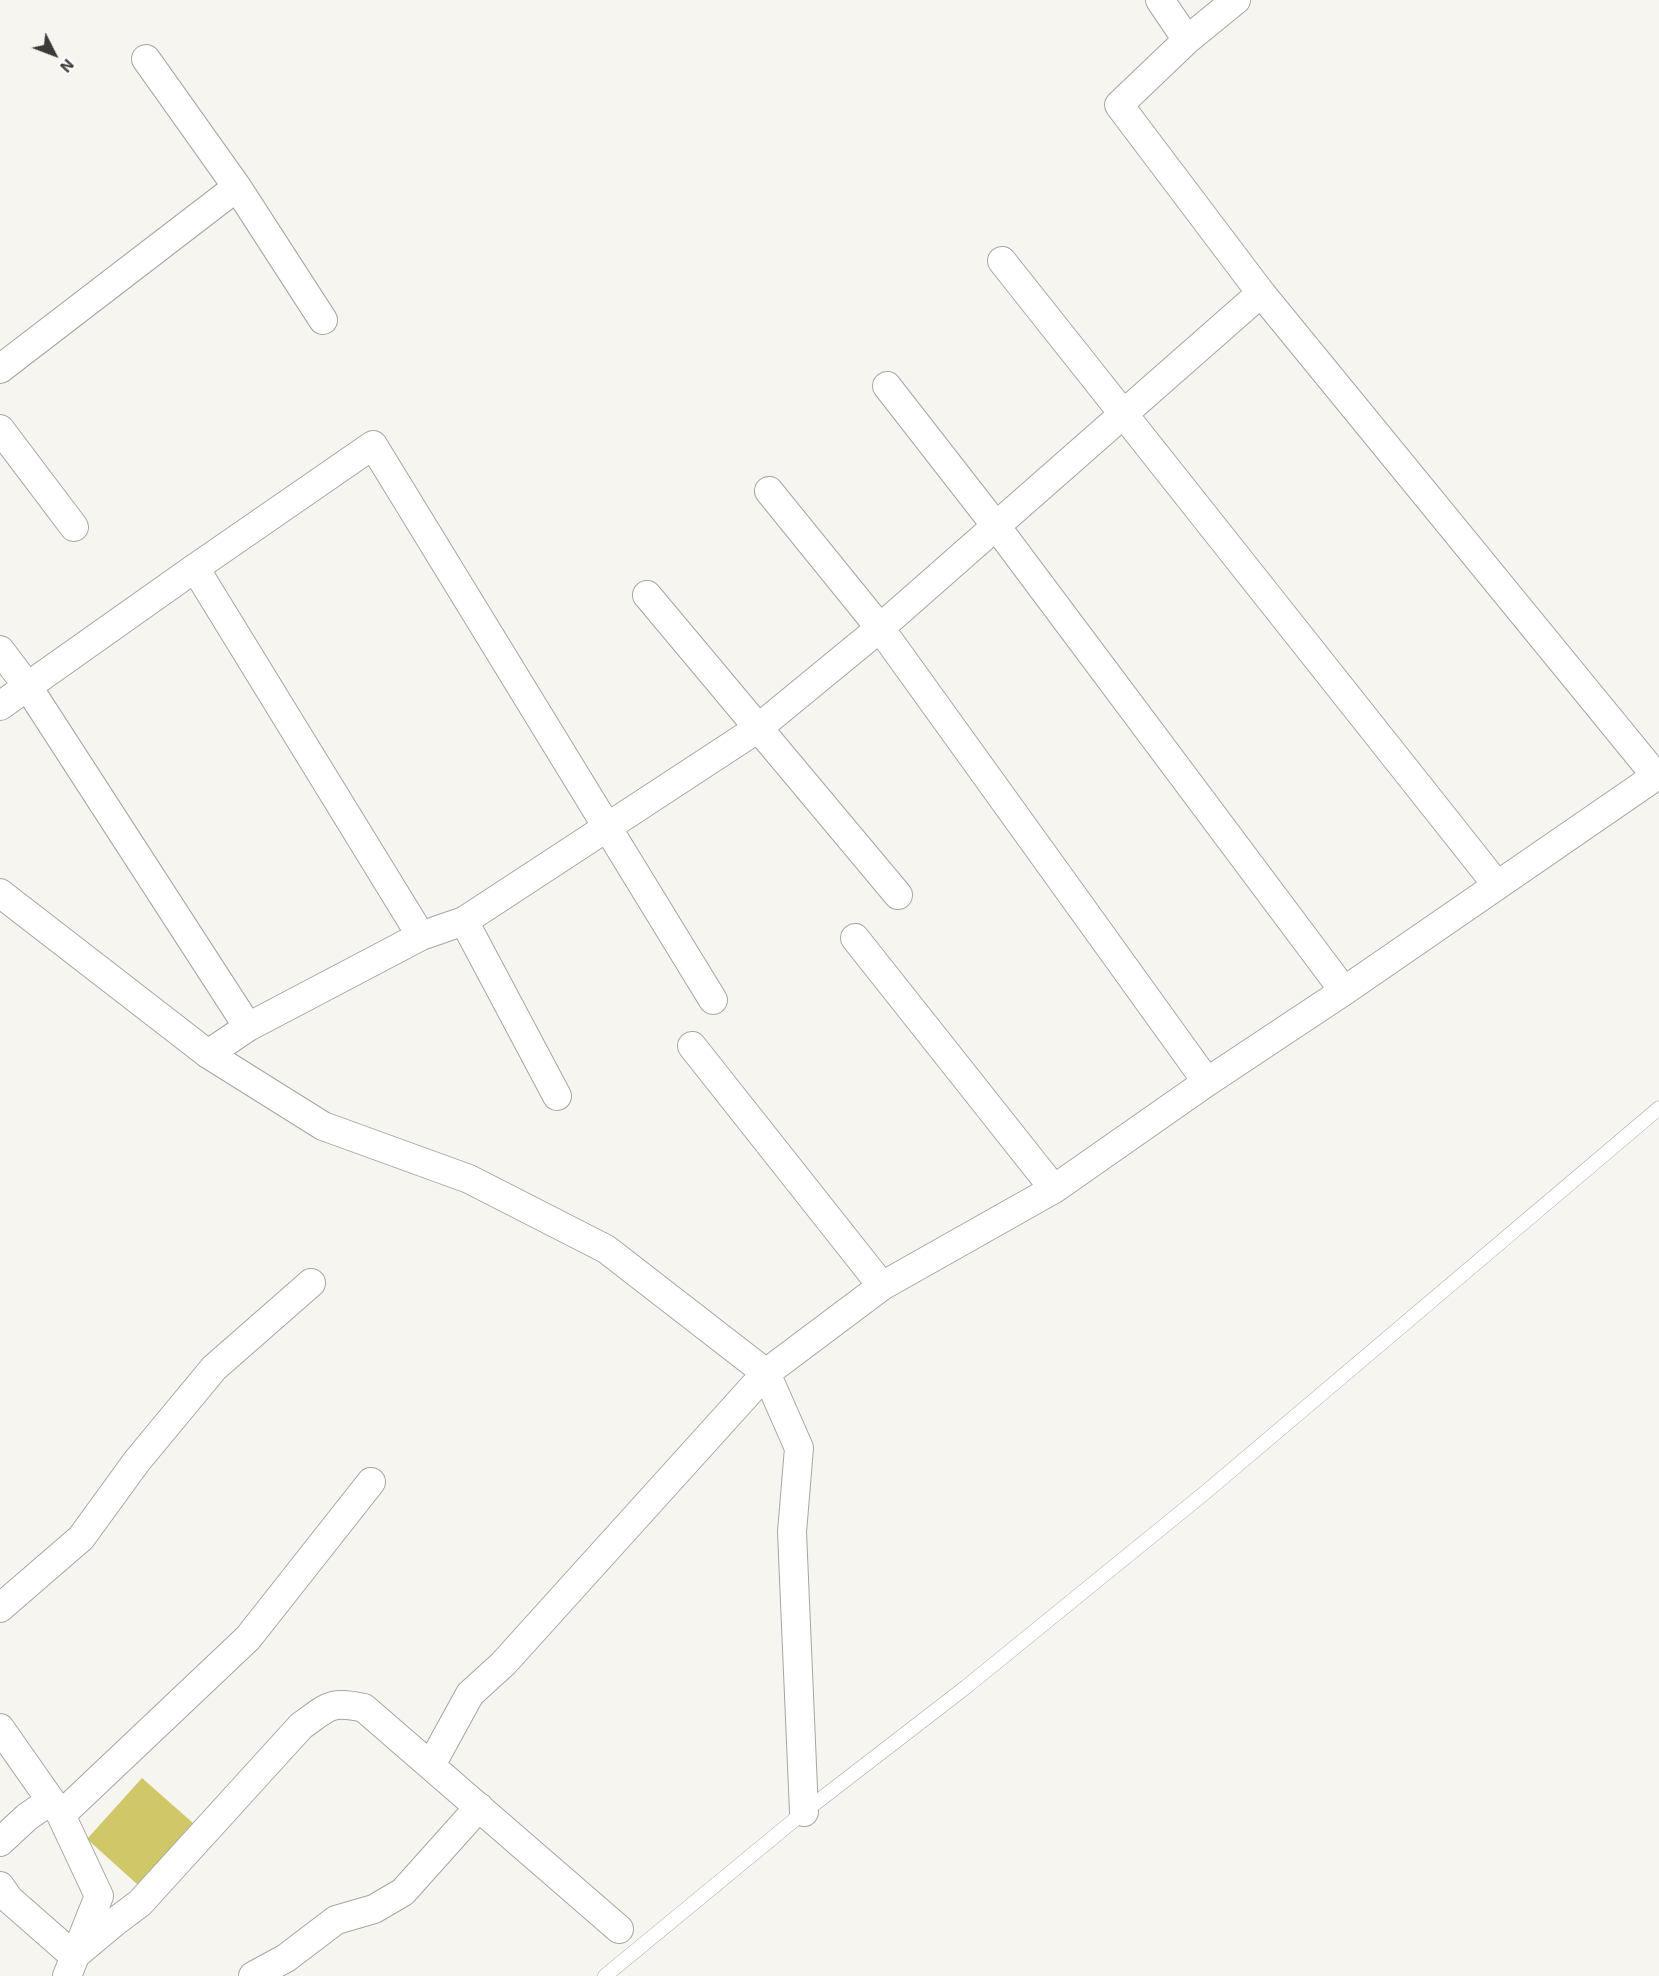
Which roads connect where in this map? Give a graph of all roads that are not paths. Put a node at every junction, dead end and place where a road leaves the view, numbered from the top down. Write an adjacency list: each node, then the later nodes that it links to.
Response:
1 (1161, 0): 3 (street)
2 (1236, 0): 3 (street)
3 (1187, 40): 7 (street)
4 (146, 59): 5 (street)
5 (237, 187): 8 (street); 9 (street)
6 (1002, 261): 11 (street)
7 (1261, 293): 11 (street); 24 (street)
8 (323, 320)
9 (0, 369)
10 (887, 386): 14 (street)
11 (1123, 414): 14 (street); 24 (street)
12 (0, 429): 15 (street)
13 (769, 491): 18 (street)
14 (996, 526): 18 (street); 30 (street)
15 (74, 527)
16 (195, 568): 20 (street); 23 (street); 28 (street)
17 (647, 595): 22 (street)
18 (880, 628): 22 (street); 35 (street)
19 (0, 650): 20 (street)
20 (28, 687): 21 (street); 32 (street)
21 (0, 706)
22 (757, 729): 23 (street); 26 (street)
23 (607, 828): 27 (street); 31 (street)
24 (1497, 885): 30 (street)
25 (0, 893): 34 (street)
26 (898, 896)
27 (464, 921): 28 (street); 36 (street)
28 (421, 936): 32 (street)
29 (855, 938): 38 (street)
30 (1344, 992): 35 (street)
31 (713, 1000)
32 (248, 1027): 34 (street)
33 (692, 1046): 40 (street)
34 (208, 1054): 41 (street)
35 (1207, 1082): 38 (street)
36 (557, 1096)
37 (1659, 1108): 48 (lane)
38 (1054, 1188): 40 (street)
39 (311, 1283): 43 (street)
40 (882, 1286): 41 (street)
41 (766, 1373): 45 (street); 48 (street)
42 (371, 1482): 47 (street)
43 (0, 1608)
44 (0, 1728): 47 (street)
45 (431, 1765): 46 (street); 52 (street)
46 (479, 1807): 51 (street); 53 (street)
47 (55, 1808): 49 (street); 52 (street)
48 (804, 1812): 54 (lane)
49 (0, 1842)
50 (0, 1886): 52 (street)
51 (619, 1929)
52 (71, 1966)
53 (253, 1976)
54 (604, 1976)

